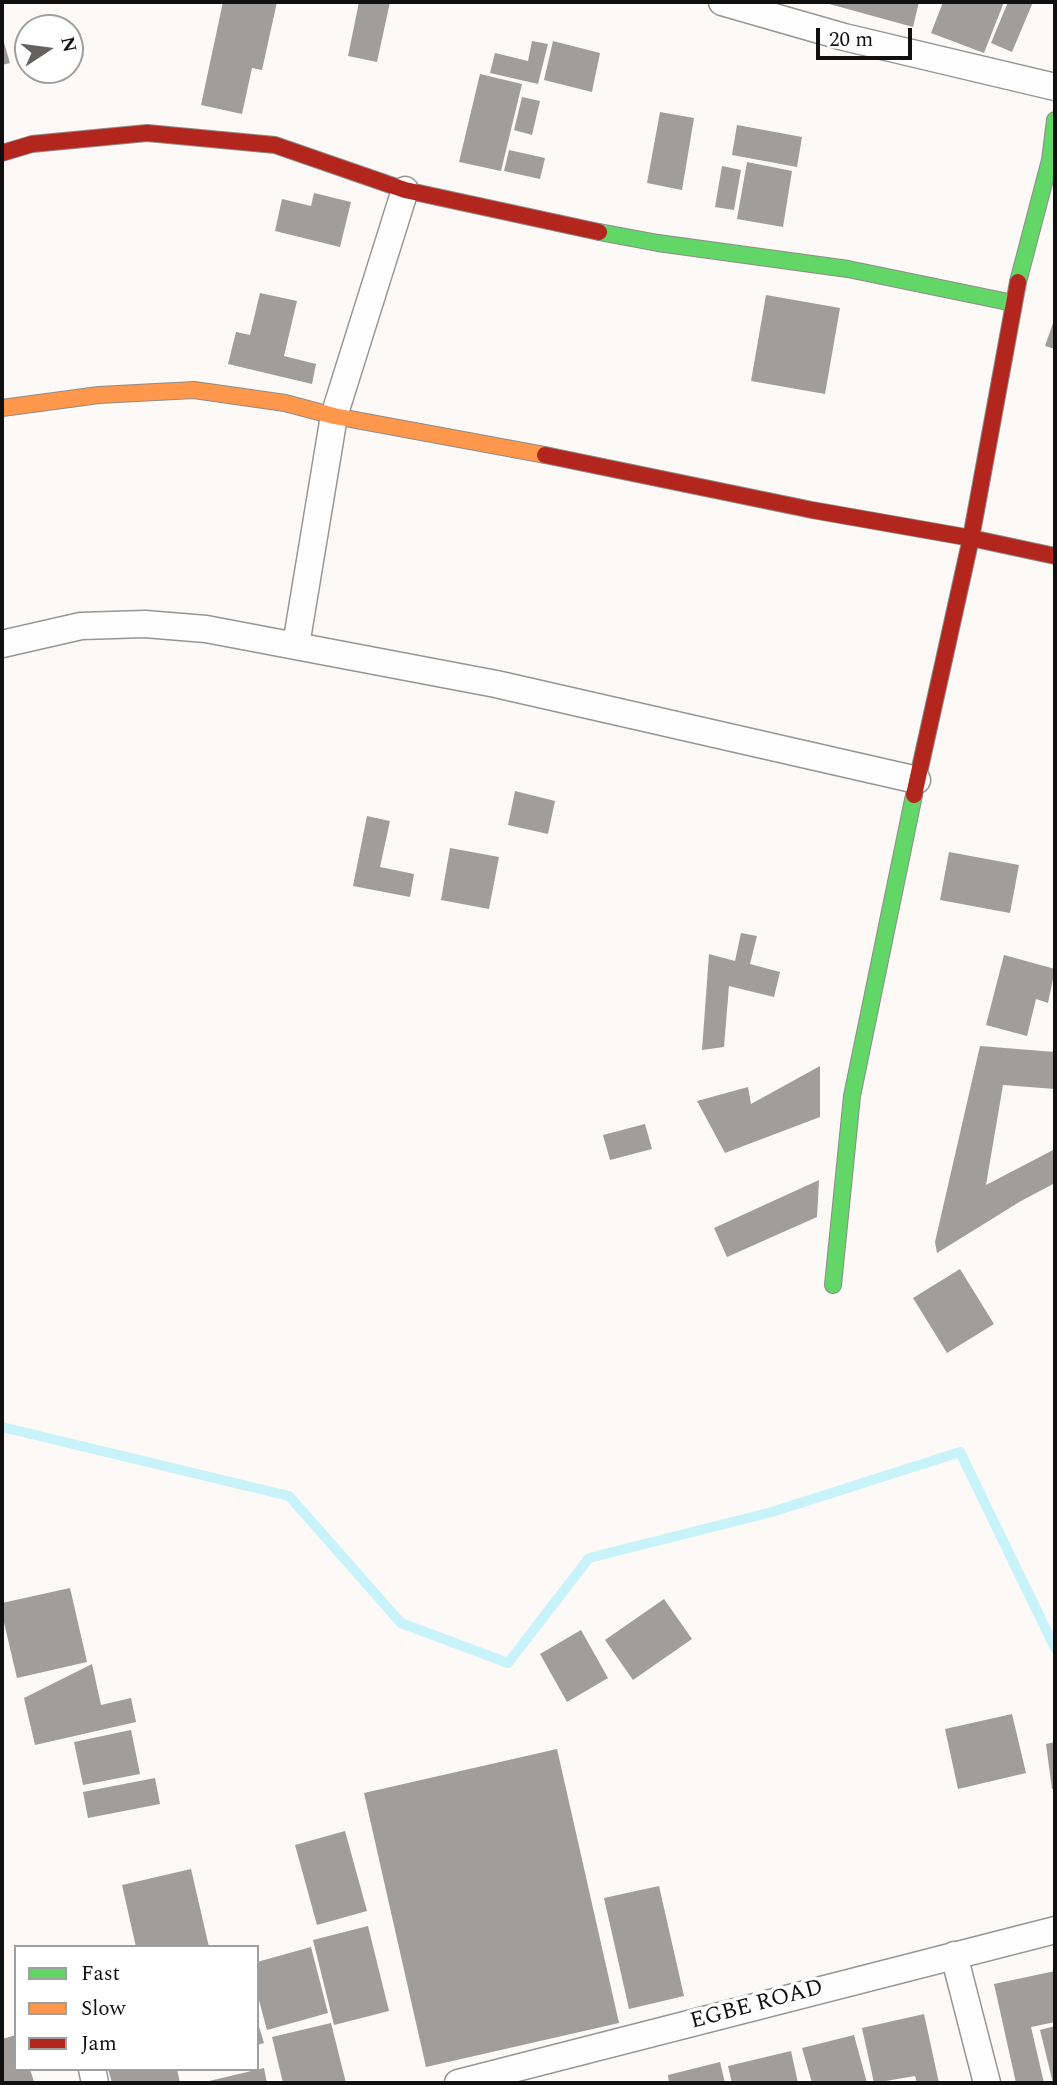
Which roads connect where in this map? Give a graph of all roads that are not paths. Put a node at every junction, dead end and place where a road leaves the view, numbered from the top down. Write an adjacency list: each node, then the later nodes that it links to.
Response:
1 (722, 2): 2 (street)
2 (1055, 87)
3 (1055, 120): 6 (street)
4 (2, 153): 5 (street)
5 (405, 190): 6 (street); 8 (street)
6 (1013, 303): 9 (street)
7 (2, 408): 8 (street)
8 (334, 416): 9 (street); 12 (street)
9 (971, 538): 10 (street); 13 (street)
10 (1055, 556)
11 (2, 644): 12 (street)
12 (296, 645): 13 (street)
13 (917, 780): 14 (street)
14 (833, 1285)
15 (1055, 1930): 16 (street, EGBE ROAD)
16 (954, 1955): 17 (street, EGBE ROAD); 18 (street)
17 (458, 2083)
18 (987, 2083)

